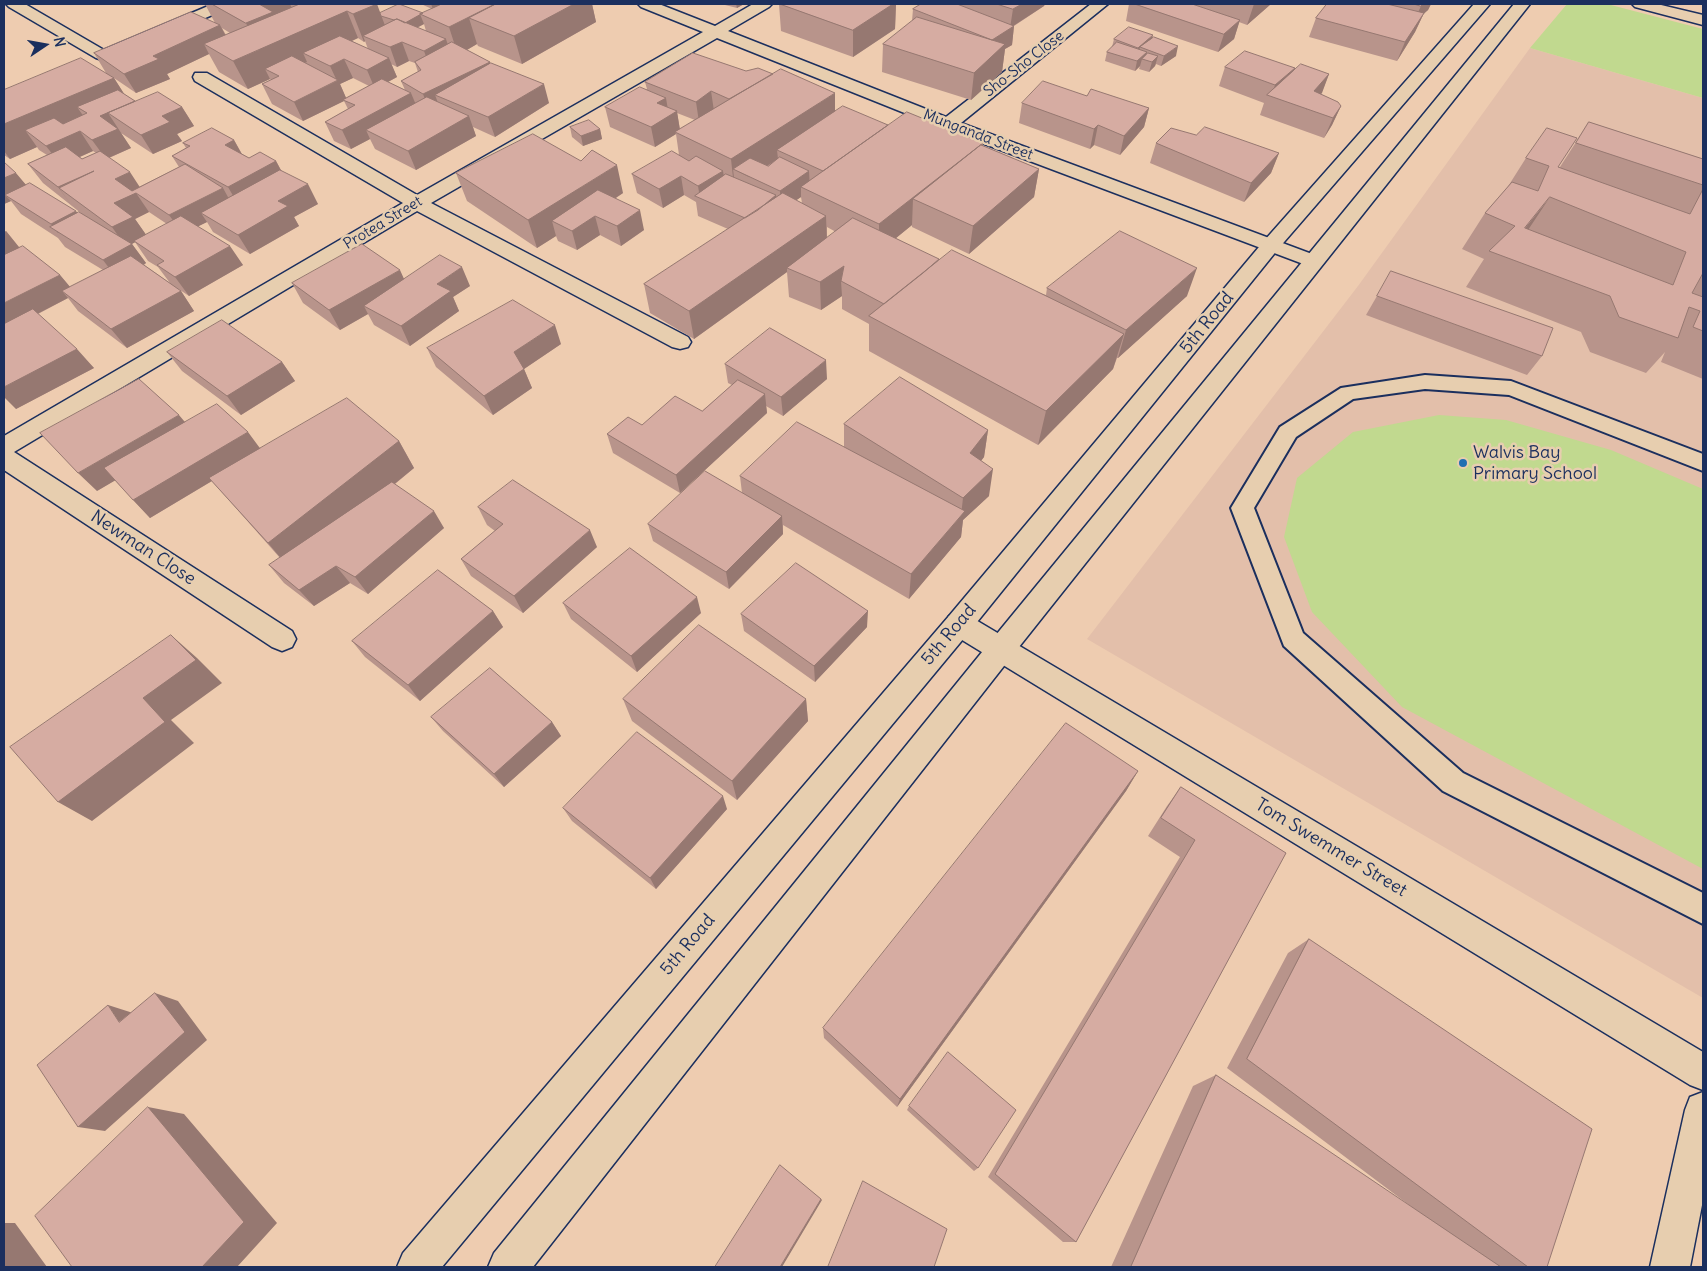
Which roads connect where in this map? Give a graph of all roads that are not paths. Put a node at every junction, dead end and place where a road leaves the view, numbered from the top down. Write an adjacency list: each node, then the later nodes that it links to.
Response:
1 (14, 4): 2 (street)
2 (226, 4)
3 (646, 4): 10 (street, Munganda Street)
4 (764, 4): 10 (street, Protea Street)
5 (1100, 4): 12 (street, Sho-Sho Close)
6 (1482, 4): 14 (street, 5th Road)
7 (1522, 4): 15 (street)
8 (1640, 4): 9 (street)
9 (1703, 20)
10 (714, 32): 12 (street, Munganda Street); 13 (street, Protea Street)
11 (202, 77): 13 (street)
12 (948, 124): 14 (street, Munganda Street)
13 (417, 203): 16 (street); 17 (street, Protea Street)
14 (1271, 245): 15 (street, Munganda Street); 20 (street, 5th Road)
15 (1313, 261): 22 (street)
16 (680, 342)
17 (4, 447)
18 (4, 458): 21 (street, Newman Close)
19 (1703, 464): 23 (lane)
20 (959, 624): 22 (street, Tom Swemmer Street); 26 (street, 5th Road)
21 (282, 639)
22 (1001, 649): 24 (street, Tom Swemmer Street); 27 (street)
23 (1703, 909)
24 (1703, 1072)
25 (1703, 1110): 28 (street)
26 (417, 1267)
27 (508, 1267)
28 (1670, 1267)

